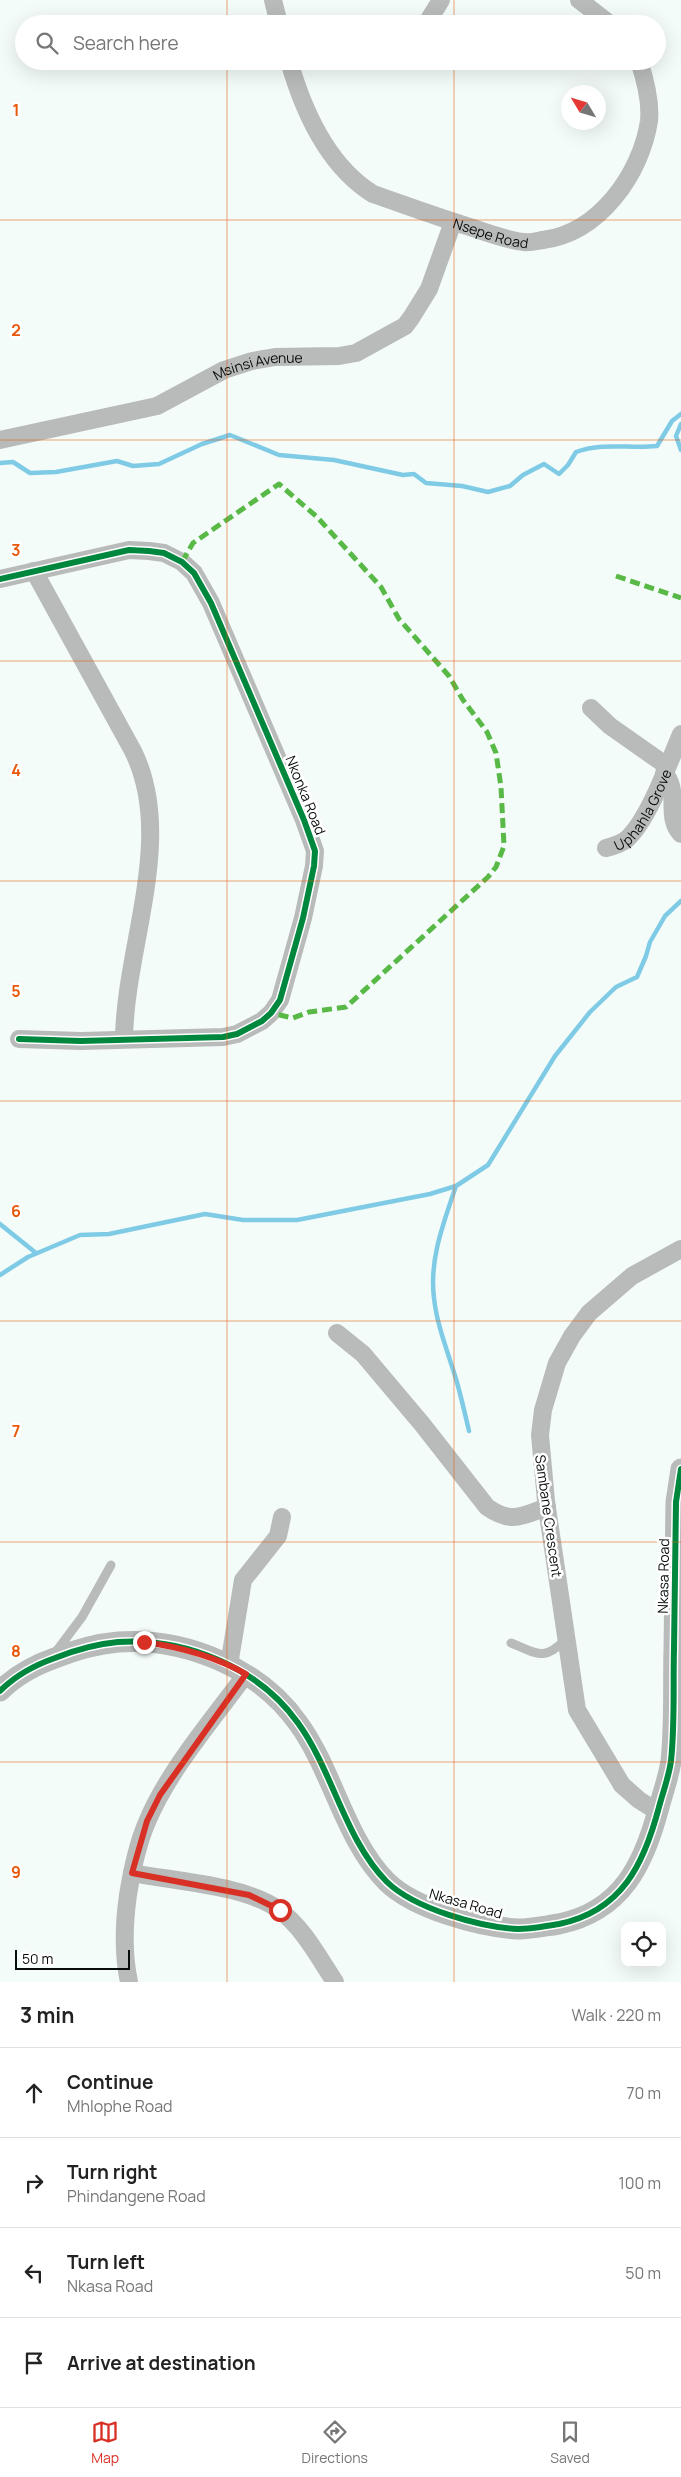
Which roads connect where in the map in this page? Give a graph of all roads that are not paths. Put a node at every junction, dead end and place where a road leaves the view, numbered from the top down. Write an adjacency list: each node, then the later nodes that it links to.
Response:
1 (273, 0): 4 (street)
2 (441, 0): 5 (street)
3 (579, 0): 6 (street)
4 (277, 15)
5 (432, 15)
6 (598, 15)
7 (293, 70): 9 (street, Nsepe Road)
8 (642, 70): 9 (street, Nsepe Road)
9 (453, 222): 10 (street, Msinsi Avenue)
10 (0, 440)
11 (34, 571): 12 (street, Nkonka Road); 18 (street); 18 (street, Nkonka Road)
12 (0, 579)
13 (591, 708): 15 (street)
14 (681, 734): 15 (street, Uphahla Grove)
15 (666, 770): 16 (street); 17 (street, Uphahla Grove)
16 (681, 834)
17 (606, 848)
18 (124, 1038): 19 (street, Nkonka Road)
19 (19, 1039)
20 (681, 1249): 23 (street, Sambane Crescent)
21 (337, 1333): 23 (street)
22 (681, 1469): 31 (street, Nkasa Road)
23 (546, 1507): 26 (street, Sambane Crescent)
24 (282, 1517): 29 (street)
25 (111, 1565): 28 (lane)
26 (565, 1640): 27 (lane); 31 (street, Sambane Crescent)
27 (512, 1643)
28 (50, 1660): 29 (street, Nkasa Road); 30 (street, Nkasa Road)
29 (237, 1669): 31 (street, Nkasa Road); 32 (street)
30 (0, 1690)
31 (658, 1812)
32 (132, 1873): 33 (street); 34 (street)
33 (129, 1982)
34 (335, 1982)

